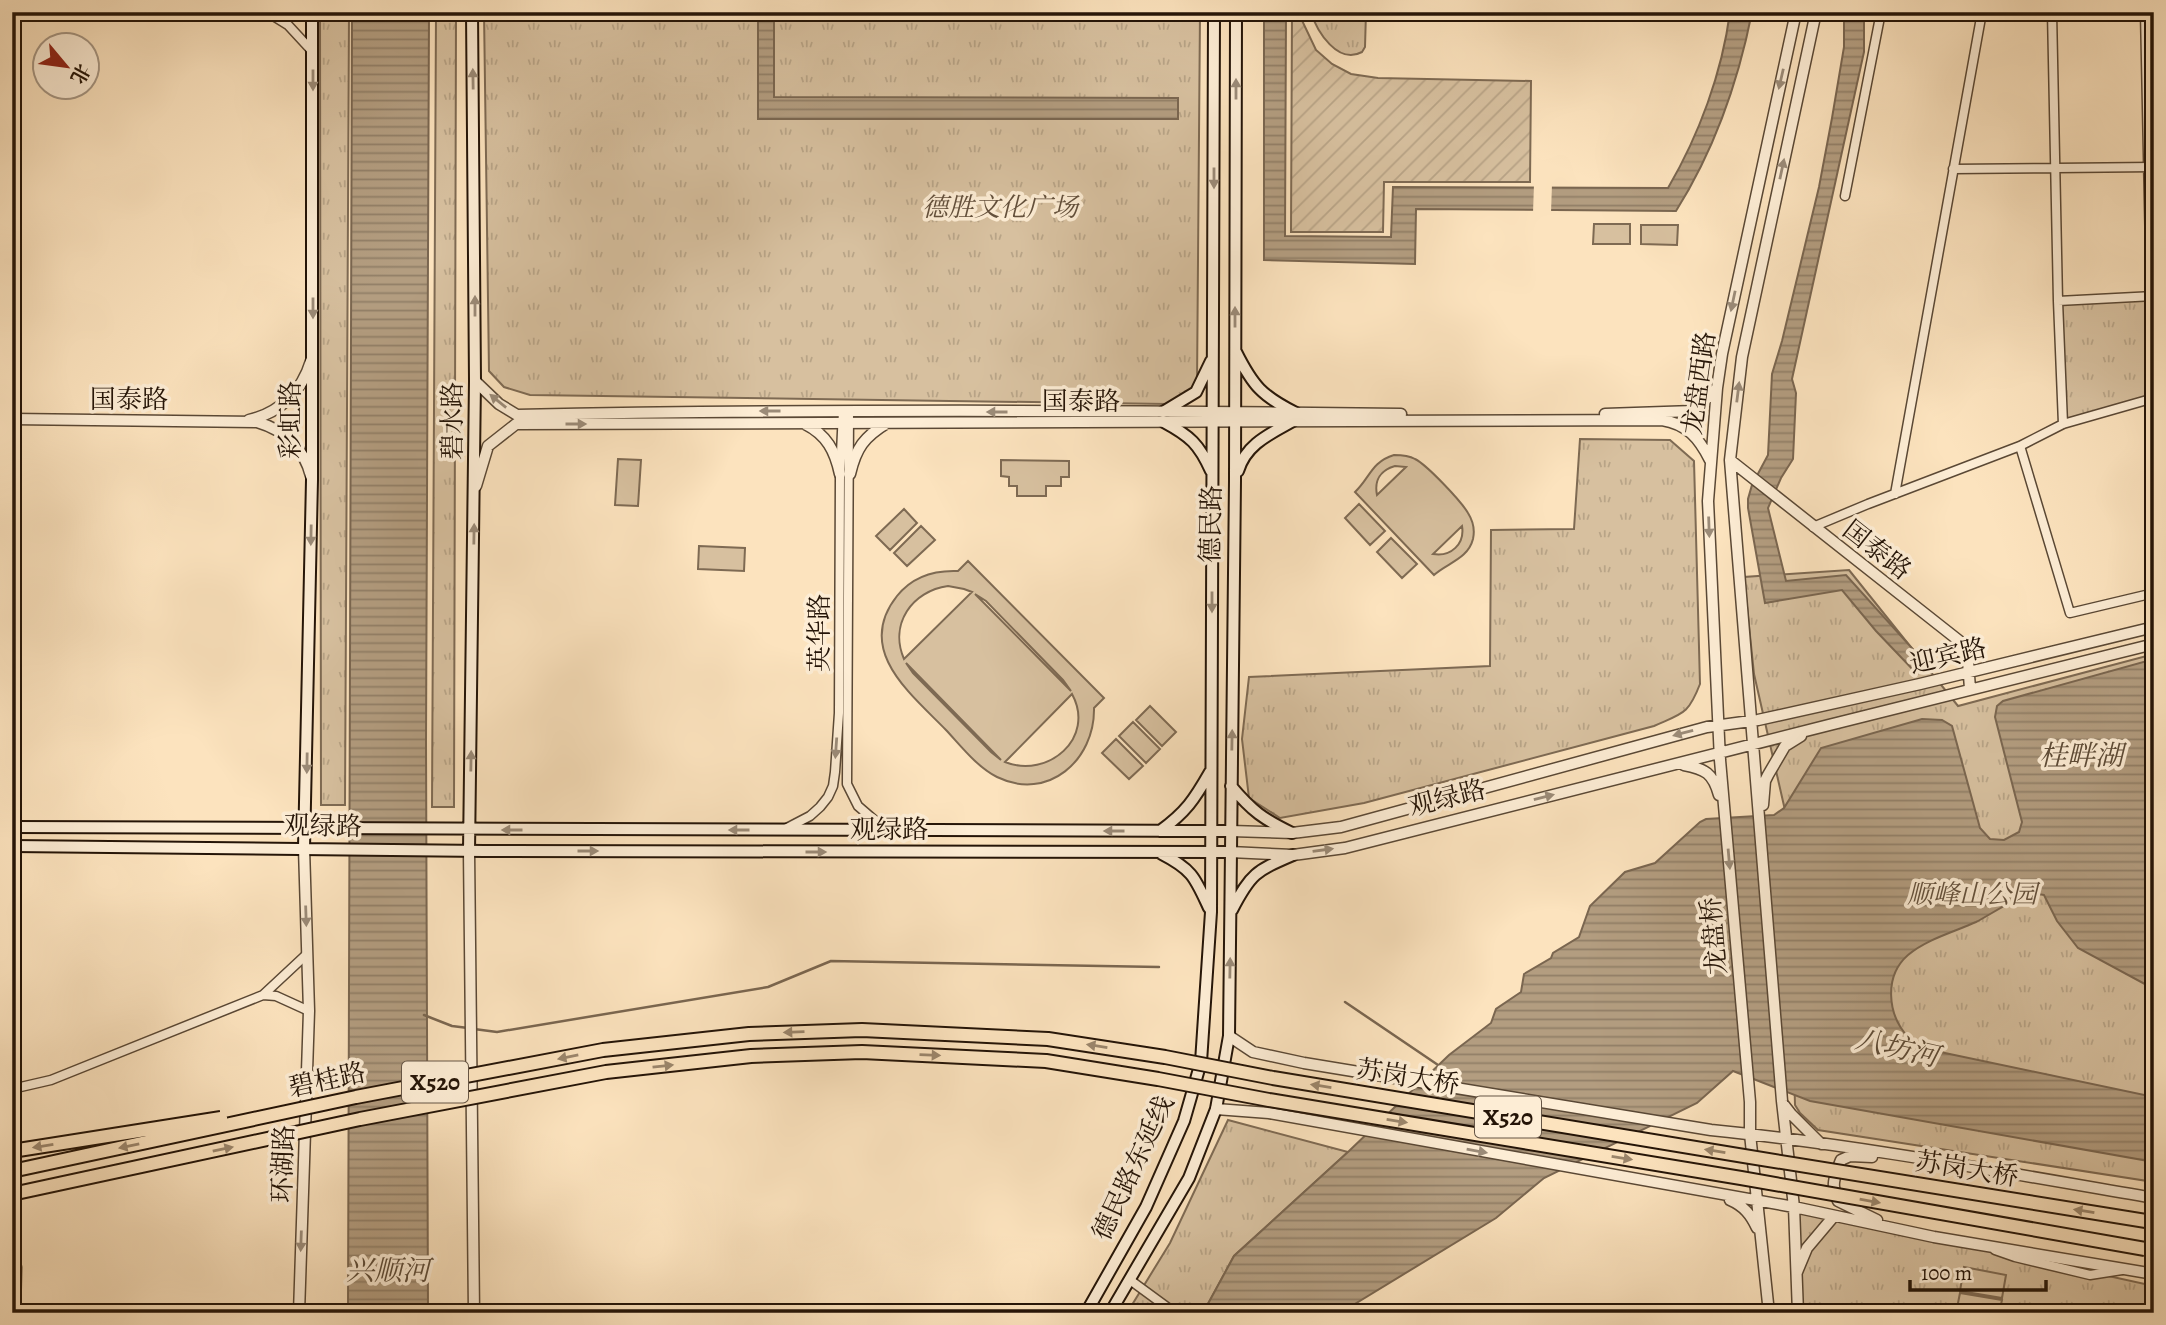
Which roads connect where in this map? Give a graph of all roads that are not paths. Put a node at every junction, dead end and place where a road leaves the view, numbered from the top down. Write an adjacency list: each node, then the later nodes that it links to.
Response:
1 (177, 12): 2 (street)
2 (267, 12): 13 (street)
3 (312, 12): 13 (main road, 彩虹路)
4 (472, 12): 23 (main road, 碧水路, one-way to 4)
5 (1214, 12): 22 (main road, 德民路东延线, one-way to 22)
6 (1236, 12): 20 (main road, 德民路, one-way to 6)
7 (1796, 12): 24 (street, 龙盘西路, one-way to 24)
8 (1816, 12): 39 (street, 龙盘西路, one-way to 8)
9 (1881, 12): 17 (street)
10 (1982, 12): 16 (street)
11 (2052, 12): 15 (street)
12 (2145, 12): 14 (street)
13 (313, 52): 21 (main road, 彩虹路, one-way to 21)
14 (2151, 167): 15 (street); 18 (street)
15 (2055, 169): 16 (street); 19 (street)
16 (1954, 170): 45 (street)
17 (1845, 196)
18 (2152, 297): 19 (street)
19 (2058, 301): 36 (street)
20 (1235, 350): 28 (main road, 德民路); 30 (main road)
21 (313, 351): 32 (street, 国泰路); 42 (main road, 彩虹路)
22 (1213, 355): 27 (main road, 德民路东延线); 29 (main road)
23 (475, 381): 26 (street, 国泰路, one-way to 23); 44 (main road, 碧水路)
24 (1717, 387): 30 (street, 国泰路); 38 (street, 龙盘西路)
25 (2154, 398): 36 (street)
26 (846, 411): 29 (street, 国泰路, one-way to 26); 34 (street, 英华路)
27 (1213, 416): 28 (street, 国泰路); 29 (street, 国泰路); 41 (main road, 德民路东延线)
28 (1235, 416): 30 (street, 国泰路); 43 (main road, 德民路)
29 (1164, 417): 35 (street, 国泰路); 41 (main road)
30 (1295, 417): 38 (street, 国泰路); 43 (main road)
31 (12, 418): 32 (street, 国泰路)
32 (245, 421): 42 (street, 国泰路)
33 (802, 422): 34 (street, 国泰路); 40 (street); 44 (street, 国泰路, one-way to 33)
34 (846, 422): 35 (street, 国泰路); 40 (street, 英华路)
35 (887, 423): 40 (street)
36 (2063, 424): 37 (street)
37 (2020, 446): 45 (street); 47 (street)
38 (1710, 460): 53 (street, 龙盘西路, one-way to 53)
39 (1730, 460): 46 (street, 国泰路); 52 (street, 龙盘西路)
40 (845, 474): 65 (street, 英华路, one-way to 65); 66 (street, 英华路)
41 (1213, 474): 59 (main road, 德民路东延线, one-way to 59)
42 (312, 480): 63 (main road, 彩虹路, one-way to 63)
43 (1235, 481): 60 (main road, 德民路, one-way to 43)
44 (475, 490): 64 (main road, 碧水路, one-way to 44)
45 (1895, 494): 46 (street)
46 (1813, 527): 50 (street, 国泰路)
47 (2154, 593)
48 (2154, 627): 50 (street, 迎宾路)
49 (2154, 644): 51 (street, 观绿路)
50 (1969, 673): 51 (street, 国泰路); 52 (street, 迎宾路)
51 (1970, 689): 54 (street, 观绿路)
52 (1750, 721): 53 (street, 观绿路); 55 (street, 龙盘桥)
53 (1718, 725): 56 (street, 龙盘西路); 70 (street, 观绿路, one-way to 70)
54 (1808, 731): 55 (street, 观绿路); 71 (street)
55 (1753, 745): 56 (street, 观绿路); 71 (street, 龙盘桥)
56 (1720, 753): 57 (street, 观绿路); 58 (street, 龙盘西路)
57 (1678, 764): 61 (street); 78 (street, 观绿路, one-way to 57)
58 (1721, 767): 61 (street, 龙盘桥)
59 (1211, 770): 67 (main road); 68 (main road, 德民路东延线)
60 (1231, 786): 69 (main road, 德民路); 70 (main road)
61 (1726, 826): 91 (street, 龙盘桥, one-way to 91)
62 (12, 827): 63 (main road, 观绿路)
63 (305, 828): 64 (main road, 观绿路); 73 (main road, 彩虹路)
64 (470, 830): 65 (main road, 观绿路, one-way to 64); 74 (main road, 碧水路)
65 (782, 831): 66 (main road, 观绿路)
66 (887, 831): 67 (main road, 观绿路, one-way to 66)
67 (1159, 831): 68 (main road, 观绿路)
68 (1211, 831): 69 (main road, 观绿路); 75 (main road, 德民路东延线)
69 (1231, 831): 70 (street, 观绿路); 76 (main road, 德民路)
70 (1292, 833)
71 (1761, 841): 89 (street, 龙盘桥)
72 (12, 846): 73 (main road, 观绿路)
73 (304, 848): 74 (main road, 观绿路); 81 (street, 环湖路, one-way to 81)
74 (469, 851): 77 (main road, 观绿路, one-way to 77); 113 (street)
75 (1211, 852): 76 (main road, 观绿路); 77 (main road, 观绿路); 79 (main road, 德民路东延线)
76 (1230, 852): 78 (street, 观绿路); 80 (main road, 德民路)
77 (1159, 853): 79 (main road)
78 (1293, 855): 80 (main road)
79 (1211, 912): 114 (main road, 德民路东延线)
80 (1230, 912): 85 (main road, 德民路, one-way to 80)
81 (307, 954): 82 (street); 83 (street, 环湖路)
82 (263, 995): 83 (street); 87 (street)
83 (309, 1011): 112 (street, 环湖路, one-way to 112)
84 (862, 1030): 88 (highway, 碧桂路 / X520, one-way to 88, bridge); 103 (highway, 苏岗大桥 / X520, one-way to 84, bridge)
85 (1229, 1036): 90 (main road, 德民路东延线); 91 (street)
86 (862, 1052): 97 (highway, 碧桂路 / X520, one-way to 86, bridge); 106 (highway, 苏岗大桥 / X520, one-way to 106, bridge)
87 (12, 1089)
88 (377, 1093): 94 (highway, one-way to 94, bridge); 96 (highway, 碧桂路 / X520, one-way to 96, bridge)
89 (1782, 1101): 92 (street, 龙盘桥); 93 (street)
90 (1216, 1109): 98 (street, one-way to 98); 110 (main road, 德民路东延线)
91 (1750, 1134): 92 (street); 100 (street, 龙盘桥)
92 (1787, 1139): 93 (street); 101 (street, 龙盘桥)
93 (1821, 1144): 95 (street)
94 (12, 1151)
95 (1907, 1157): 99 (street); 104 (street)
96 (12, 1171)
97 (12, 1194)
98 (1716, 1194): 100 (street); 105 (street)
99 (2154, 1198)
100 (1758, 1201): 101 (street); 105 (street, 龙盘桥)
101 (1794, 1208): 102 (street); 109 (street, 龙盘桥)
102 (1834, 1216): 104 (street); 109 (street)
103 (2152, 1222)
104 (1898, 1229): 108 (street)
105 (1761, 1235): 117 (street, 龙盘桥)
106 (2146, 1249)
107 (17, 1267): 111 (street)
108 (2154, 1274)
109 (1795, 1276): 118 (street, 龙盘桥)
110 (1130, 1280): 115 (main road, 德民路东延线); 116 (street)
111 (16, 1313)
112 (299, 1313)
113 (474, 1313)
114 (1086, 1313)
115 (1110, 1313)
116 (1175, 1313)
117 (1769, 1313)
118 (1798, 1313)

